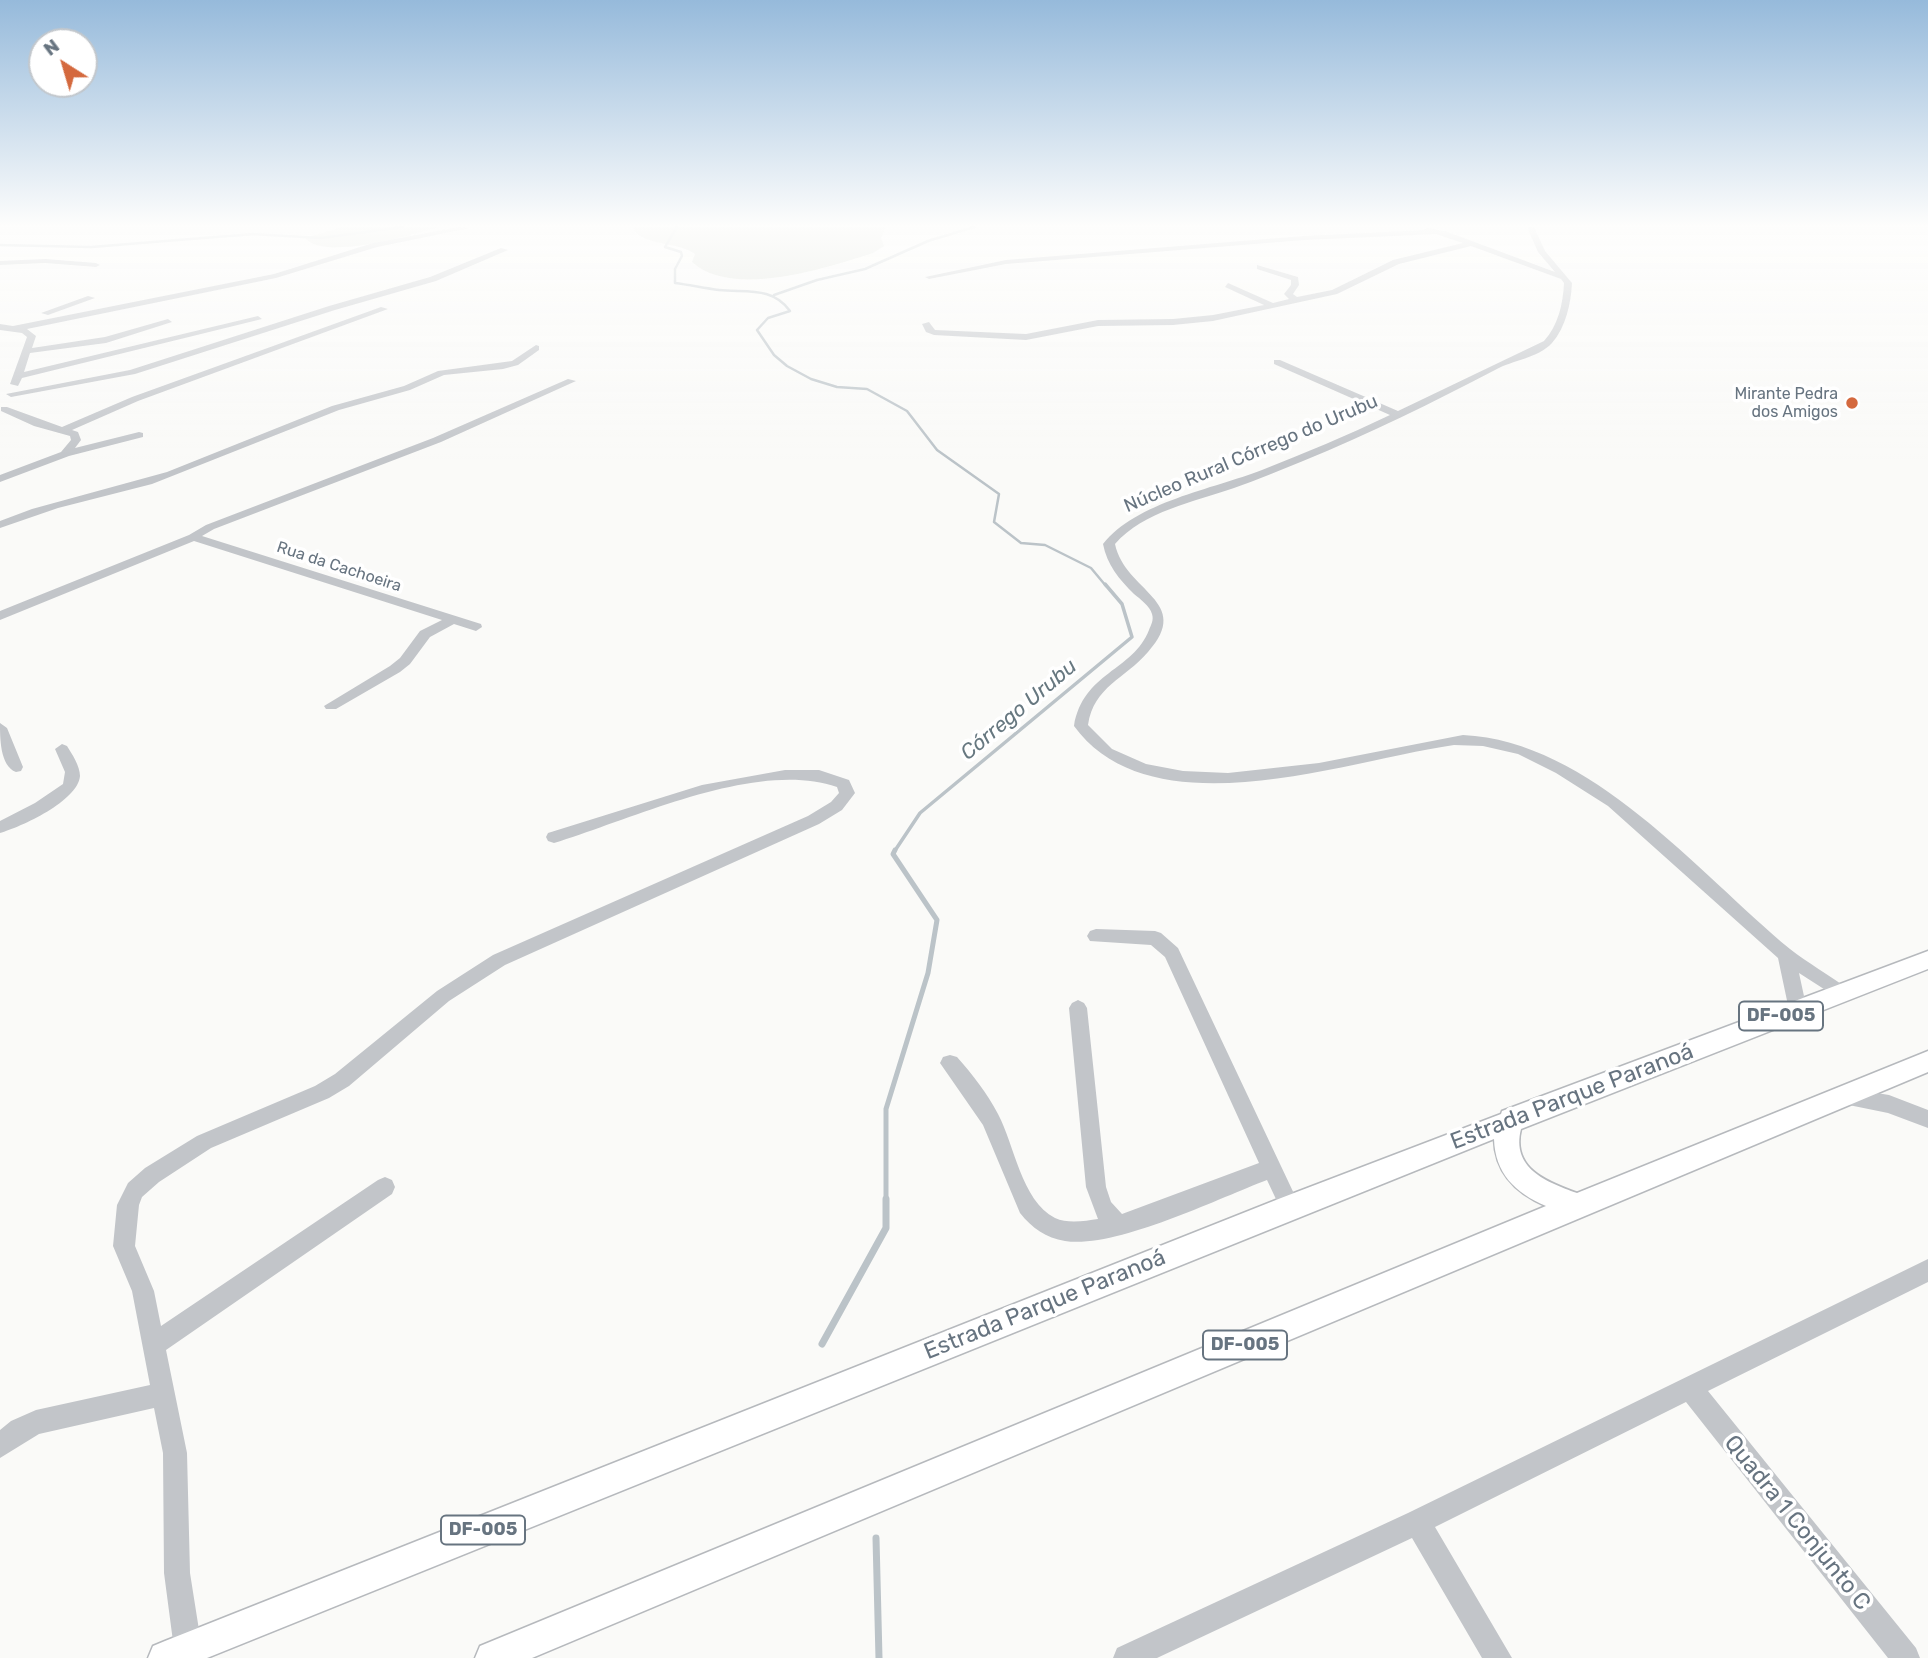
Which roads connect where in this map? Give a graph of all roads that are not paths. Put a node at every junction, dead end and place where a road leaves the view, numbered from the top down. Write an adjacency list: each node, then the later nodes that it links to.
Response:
1 (73, 304): 12 (street)
2 (128, 304): 12 (street)
3 (345, 304): 18 (street)
4 (1270, 304): 7 (street)
5 (1281, 304): 7 (street)
6 (1564, 304): 20 (street, Núcleo Rural Córrego do Urubu)
7 (1274, 306): 11 (street)
8 (384, 309): 21 (street)
9 (258, 319): 16 (street)
10 (168, 323): 14 (street)
11 (926, 324)
12 (5, 328): 14 (street)
13 (536, 348): 25 (street)
14 (28, 351): 16 (street)
15 (1277, 362): 20 (street)
16 (18, 376): 18 (street)
17 (571, 381): 26 (street)
18 (10, 394): 19 (street)
19 (2, 410): 21 (street)
20 (1398, 415): 37 (street, Núcleo Rural Córrego do Urubu)
21 (64, 430): 23 (street)
22 (139, 436): 23 (street)
23 (65, 454): 24 (street)
24 (0, 479)
25 (0, 525)
26 (192, 537): 27 (street); 28 (street, Rua da Cachoeira)
27 (0, 616)
28 (452, 620): 29 (street, Rua da Cachoeira); 30 (street)
29 (476, 627)
30 (331, 706)
31 (0, 728): 33 (street)
32 (62, 749): 34 (street)
33 (16, 767)
34 (0, 827)
35 (554, 837): 53 (street)
36 (1096, 936): 47 (street)
37 (1786, 955): 39 (street, Núcleo Rural Córrego do Urubu); 41 (street)
38 (1928, 960): 39 (main road, Estrada Parque Paranoá / DF-005)
39 (1841, 993): 41 (main road, Estrada Parque Paranoá / DF-005)
40 (1078, 1007): 51 (street)
41 (1798, 1010): 45 (main road, Estrada Parque Paranoá / DF-005)
42 (1928, 1061): 44 (main road, DF-005)
43 (950, 1063): 51 (street)
44 (1846, 1097): 46 (street); 49 (main road, DF-005)
45 (1511, 1119): 49 (main road); 50 (main road, Estrada Parque Paranoá / DF-005)
46 (1928, 1119)
47 (1272, 1168): 50 (street); 51 (street)
48 (385, 1187): 53 (street)
49 (1577, 1205): 58 (main road, DF-005)
50 (1290, 1207): 56 (main road, Estrada Parque Paranoá / DF-005)
51 (1120, 1226)
52 (1928, 1270): 54 (street)
53 (153, 1345): 55 (street)
54 (1689, 1387): 59 (street); 65 (street, Quadra 1 Conjunto C)
55 (163, 1394): 57 (street); 61 (street)
56 (778, 1410): 61 (main road, Estrada Parque Paranoá / DF-005)
57 (0, 1446)
58 (914, 1483): 60 (main road, DF-005)
59 (1417, 1522): 63 (street); 64 (street)
60 (797, 1532): 62 (main road, DF-005)
61 (187, 1655)
62 (492, 1658)
63 (1127, 1658)
64 (1498, 1658)
65 (1906, 1658)

